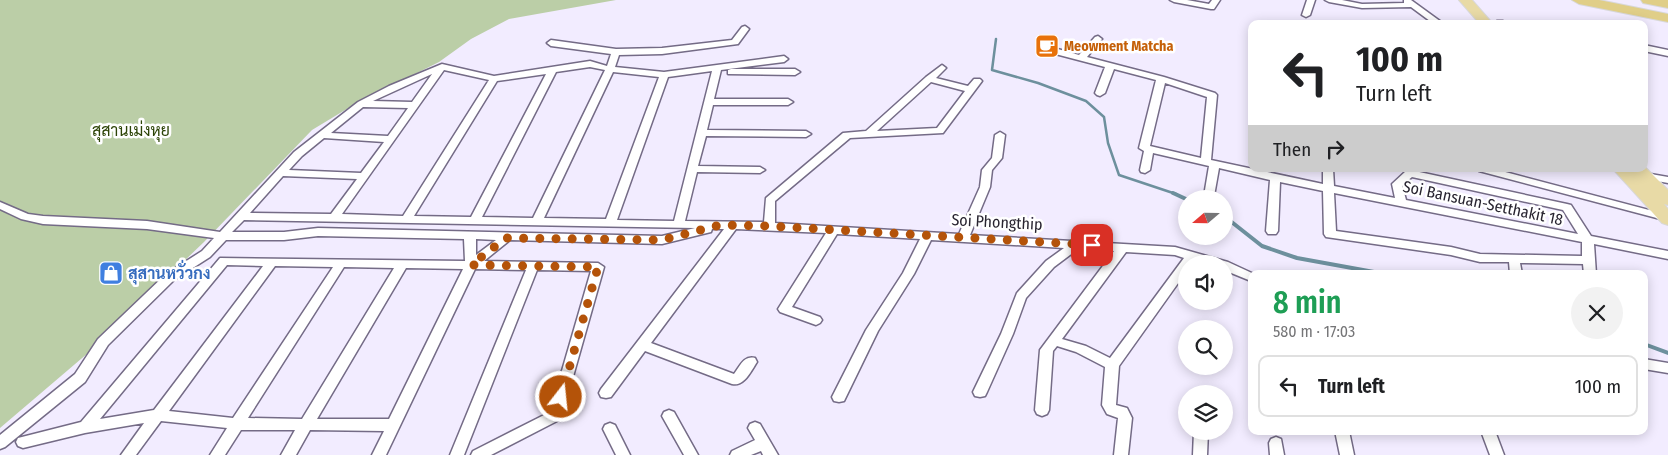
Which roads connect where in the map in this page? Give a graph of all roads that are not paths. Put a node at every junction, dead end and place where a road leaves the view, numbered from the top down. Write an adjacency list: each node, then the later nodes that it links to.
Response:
1 (1174, 0): 2 (street)
2 (1216, 0)
3 (1311, 0): 13 (street)
4 (1329, 0): 10 (street)
5 (1465, 0): 16 (main road)
6 (1479, 0): 17 (main road)
7 (1579, 0): 14 (highway)
8 (1620, 0): 12 (highway)
9 (1648, 0): 11 (highway)
10 (1409, 3): 15 (street)
11 (1668, 4)
12 (1668, 10)
13 (1306, 15)
14 (1668, 18)
15 (1434, 20)
16 (1483, 20)
17 (1497, 20)
18 (745, 29): 23 (street)
19 (1098, 39): 25 (street)
20 (551, 43): 23 (street)
21 (1047, 49): 25 (street)
22 (1648, 49): 24 (street)
23 (616, 52): 31 (street)
24 (1668, 52)
25 (1081, 58): 28 (street)
26 (784, 59): 32 (street)
27 (442, 66): 35 (street); 43 (street); 44 (street)
28 (1110, 67): 37 (street); 40 (street)
29 (942, 68): 36 (street)
30 (553, 69): 31 (street); 35 (street); 76 (street)
31 (610, 69): 34 (street); 77 (street)
32 (717, 71): 33 (street); 34 (street); 41 (street)
33 (795, 72)
34 (664, 76): 78 (street)
35 (494, 79): 74 (street)
36 (929, 79): 39 (street); 45 (street)
37 (1160, 79): 51 (street); 52 (street)
38 (977, 82): 39 (street)
39 (971, 90): 45 (street)
40 (1100, 93)
41 (709, 102): 42 (street); 46 (street)
42 (788, 102)
43 (361, 104): 44 (street); 48 (street)
44 (414, 106): 50 (street)
45 (870, 132): 81 (street)
46 (701, 133): 47 (street); 53 (street)
47 (806, 134)
48 (321, 135): 50 (street); 60 (street)
49 (1000, 135): 87 (street)
50 (390, 138): 63 (street)
51 (1149, 149): 52 (street, Soi Bansuan-Setthakit 18); 55 (street)
52 (1210, 163): 56 (street, Soi Bansuan-Setthakit 18); 67 (street)
53 (692, 169): 54 (street); 79 (street)
54 (760, 170)
55 (1145, 170)
56 (1248, 170)
57 (1328, 172): 65 (street)
58 (1494, 172): 66 (street)
59 (1624, 172): 75 (main road)
60 (281, 173): 63 (street); 72 (street)
61 (1642, 173): 64 (street); 68 (main road)
62 (1272, 174): 65 (street, Soi Bansuan-Setthakit 18); 83 (street)
63 (364, 176): 73 (street)
64 (1668, 180)
65 (1330, 187): 69 (street, Soi Bansuan-Setthakit 18); 94 (street)
66 (1559, 189): 71 (street); 75 (street)
67 (1209, 190)
68 (1668, 200)
69 (1401, 203): 71 (street); 89 (street, Soi Bansuan-Setthakit 18)
70 (0, 205): 85 (street)
71 (1567, 207): 89 (street)
72 (240, 216): 73 (street, Soi Phongthip); 85 (street)
73 (334, 218): 74 (street, Soi Phongthip)
74 (406, 219): 76 (street, Soi Phongthip)
75 (1667, 219)
76 (474, 220): 77 (street, Soi Phongthip)
77 (537, 222): 78 (street, Soi Phongthip)
78 (610, 223): 79 (street, Soi Phongthip)
79 (679, 224): 80 (street, Soi Phongthip)
80 (726, 225): 81 (street, Soi Phongthip); 88 (street); 108 (street)
81 (769, 226): 82 (street, Soi Phongthip)
82 (834, 230): 84 (street, Soi Phongthip); 106 (street)
83 (1272, 231)
84 (928, 235): 87 (street, Soi Phongthip); 115 (street)
85 (223, 236): 86 (street); 129 (street)
86 (470, 237): 88 (street); 99 (street)
87 (963, 237): 90 (street, Soi Phongthip)
88 (506, 238): 99 (street)
89 (1588, 241): 93 (street, Soi Bansuan-Setthakit 18); 95 (street)
90 (1077, 244): 91 (street, Soi Phongthip); 113 (street)
91 (1123, 247): 92 (street, Soi Phongthip); 107 (street)
92 (1192, 255)
93 (1668, 255)
94 (1514, 259): 95 (street); 102 (street)
95 (1588, 260): 103 (street)
96 (272, 262): 97 (street); 117 (street); 122 (street)
97 (341, 263): 98 (street); 119 (street)
98 (402, 264): 99 (street); 120 (street)
99 (471, 265): 100 (street); 121 (street)
100 (533, 266): 135 (street); 136 (street)
101 (1233, 269): 105 (street)
102 (1515, 270)
103 (1589, 270)
104 (1178, 274): 110 (street)
105 (1248, 276)
106 (816, 320)
107 (1055, 341): 110 (street); 116 (street)
108 (642, 346): 109 (street); 114 (street)
109 (750, 362)
110 (1112, 365): 140 (street)
111 (1648, 365): 112 (street)
112 (1668, 368)
113 (980, 392)
114 (606, 393)
115 (840, 397)
116 (1042, 410)
117 (157, 415): 119 (street); 122 (street); 131 (street)
118 (669, 416): 138 (street)
119 (238, 424): 120 (street); 132 (street)
120 (305, 424): 121 (street); 133 (street)
121 (394, 425): 134 (street)
122 (85, 427): 128 (street)
123 (755, 428): 130 (street)
124 (610, 429): 137 (street)
125 (1343, 435): 142 (street)
126 (1490, 435): 143 (street)
127 (1201, 440): 141 (street)
128 (23, 442)
129 (0, 443)
130 (767, 449): 139 (street)
131 (128, 455)
132 (217, 455)
133 (288, 455)
134 (379, 455)
135 (457, 455)
136 (478, 455)
137 (623, 455)
138 (691, 455)
139 (737, 455)
140 (1121, 455)
141 (1200, 455)
142 (1347, 455)
143 (1497, 455)

